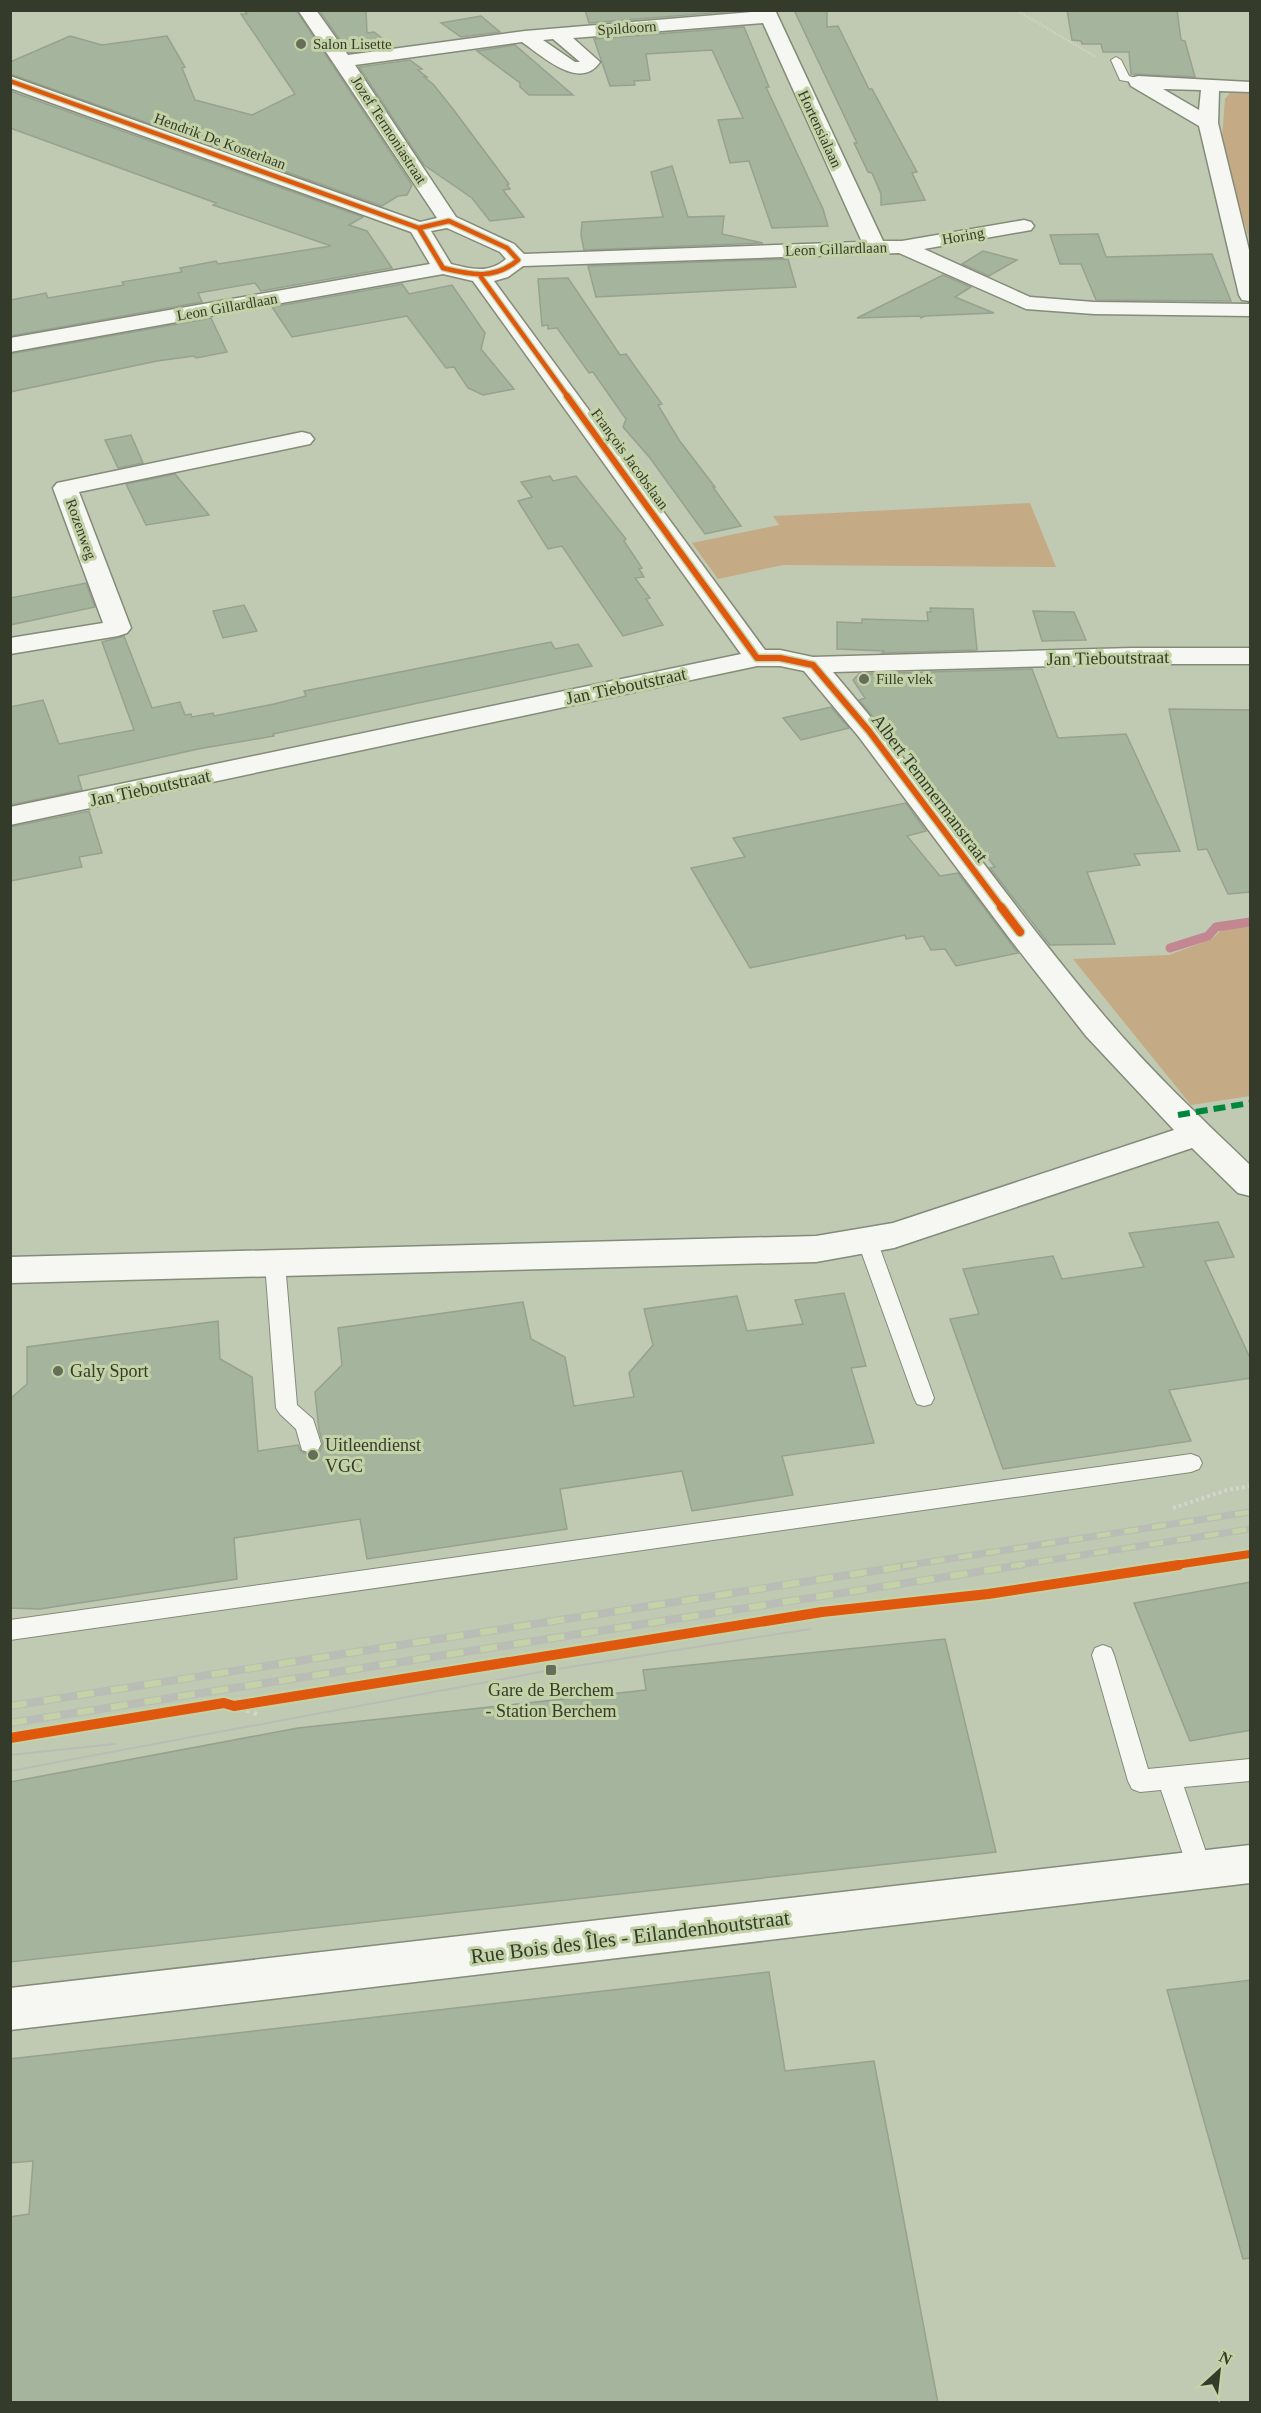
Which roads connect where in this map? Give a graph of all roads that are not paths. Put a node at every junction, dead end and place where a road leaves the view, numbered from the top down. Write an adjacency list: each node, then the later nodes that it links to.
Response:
1 (307, 10): 5 (street, Jozef Termoniastraat)
2 (767, 14): 3 (street, Spildoorn); 15 (street, Hortensialaan)
3 (557, 33): 4 (street, Spildoorn); 4 (street, Spildoorn)
4 (525, 36): 5 (street, Spildoorn)
5 (343, 61): 12 (street, Jozef Termoniastraat)
6 (1119, 66): 8 (lane)
7 (10, 81): 14 (street, Hendrik De Kosterlaan)
8 (1137, 82): 9 (street); 11 (street)
9 (1213, 85): 10 (street); 11 (street)
10 (1251, 87)
11 (1208, 123): 20 (street)
12 (449, 221): 14 (street); 17 (street)
13 (1024, 226): 16 (street, Horing)
14 (419, 228): 18 (street)
15 (875, 247): 16 (street, Leon Gillardlaan); 17 (street, Leon Gillardlaan)
16 (902, 247): 21 (street, Leon Gillardlaan)
17 (518, 260): 19 (street)
18 (442, 268): 19 (street); 22 (street, Leon Gillardlaan)
19 (481, 277): 26 (street, François Jacobslaan)
20 (1251, 296)
21 (1251, 310)
22 (10, 345)
23 (302, 439): 24 (street, Rozenweg)
24 (10, 646)
25 (1251, 656): 27 (street, Jan Tieboutstraat)
26 (756, 658): 27 (street, Jan Tieboutstraat); 28 (street, Jan Tieboutstraat)
27 (813, 665): 29 (street, Albert Temmermanstraat)
28 (10, 816)
29 (1197, 1134): 30 (street, Albert Temmermanstraat); 31 (street)
30 (1251, 1184)
31 (867, 1240): 32 (street); 34 (lane)
32 (275, 1263): 33 (street); 35 (lane)
33 (10, 1270)
34 (924, 1398)
35 (310, 1444)
36 (1191, 1463): 37 (lane)
37 (10, 1630)
38 (1103, 1655): 40 (lane)
39 (1251, 1770): 40 (lane)
40 (1169, 1778): 42 (lane)
41 (1251, 1864): 42 (street, Rue Bois des Îles - Eilandenhoutstraat)
42 (1200, 1870): 43 (street, Rue Bois des Îles - Eilandenhoutstraat)
43 (10, 2009)

